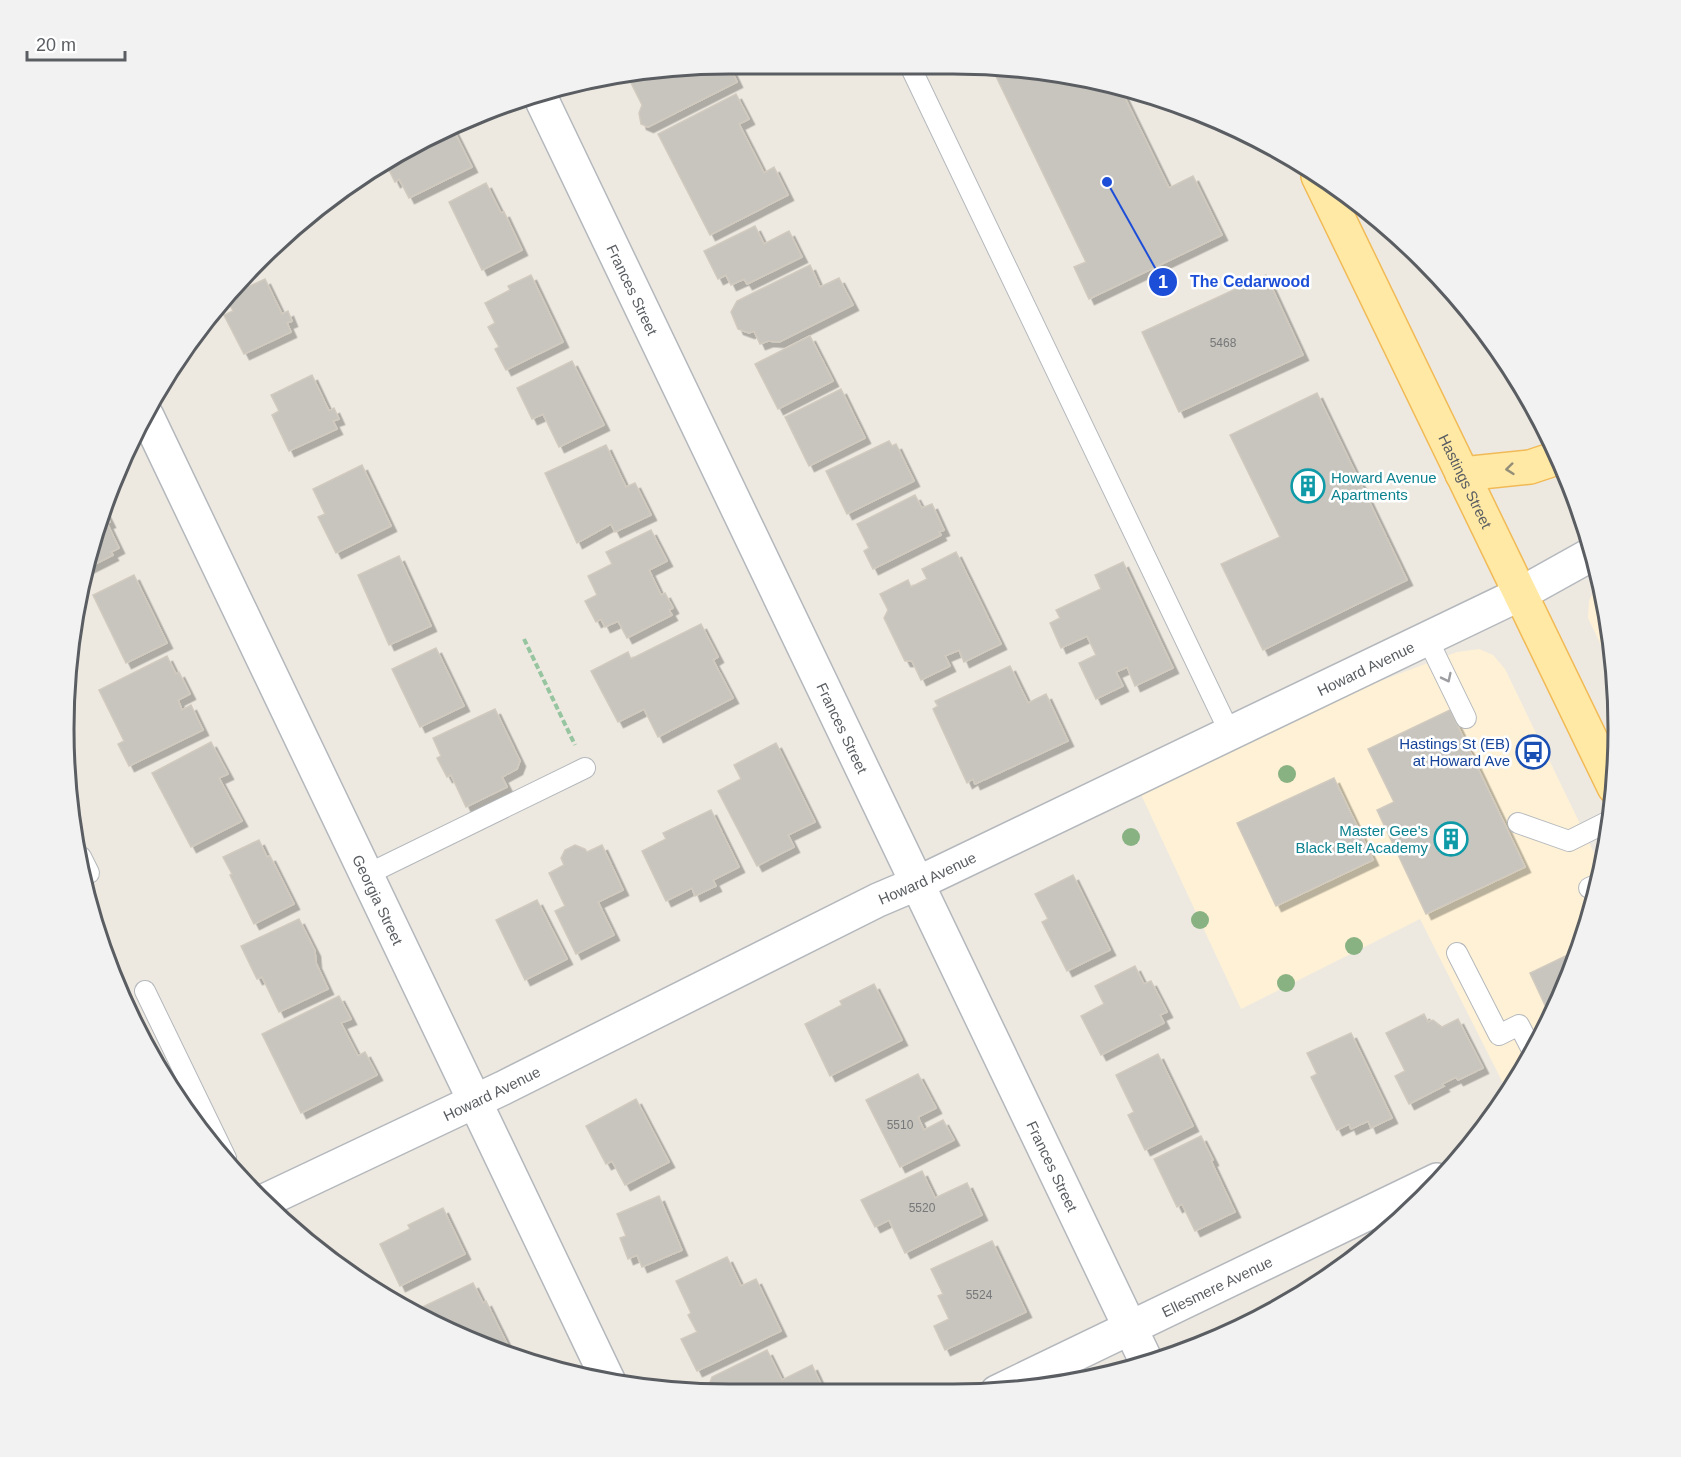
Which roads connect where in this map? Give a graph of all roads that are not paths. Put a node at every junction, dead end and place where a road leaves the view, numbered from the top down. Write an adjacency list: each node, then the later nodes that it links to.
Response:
1 (914, 74): 11 (lane)
2 (542, 101): 17 (street, Frances Street)
3 (1325, 190): 6 (main road, Hastings Street)
4 (150, 422): 16 (street, Georgia Street)
5 (1550, 460): 6 (main road, one-way to 6)
6 (1461, 474): 8 (main road, Hastings Street)
7 (1585, 558): 8 (street, Howard Avenue)
8 (1520, 594): 9 (street, Howard Avenue); 13 (main road, Hastings Street)
9 (1427, 638): 10 (lane, one-way to 10); 11 (street, Howard Avenue)
10 (1466, 718)
11 (1230, 733): 17 (street, Howard Avenue)
12 (585, 768): 16 (lane)
13 (1606, 771)
14 (1518, 824): 15 (lane)
15 (1600, 825)
16 (366, 875): 21 (street, Georgia Street)
17 (918, 883): 21 (street, Howard Avenue); 25 (street, Frances Street)
18 (1457, 953): 20 (lane)
19 (145, 991): 22 (lane)
20 (1528, 1042)
21 (474, 1101): 24 (street, Howard Avenue); 27 (street, Georgia Street)
22 (214, 1133)
23 (1419, 1189): 25 (street, Ellesmere Avenue)
24 (271, 1198)
25 (1130, 1327): 26 (street, Frances Street); 28 (street, Ellesmere Avenue)
26 (1143, 1355)
27 (604, 1371)
28 (1023, 1379)

